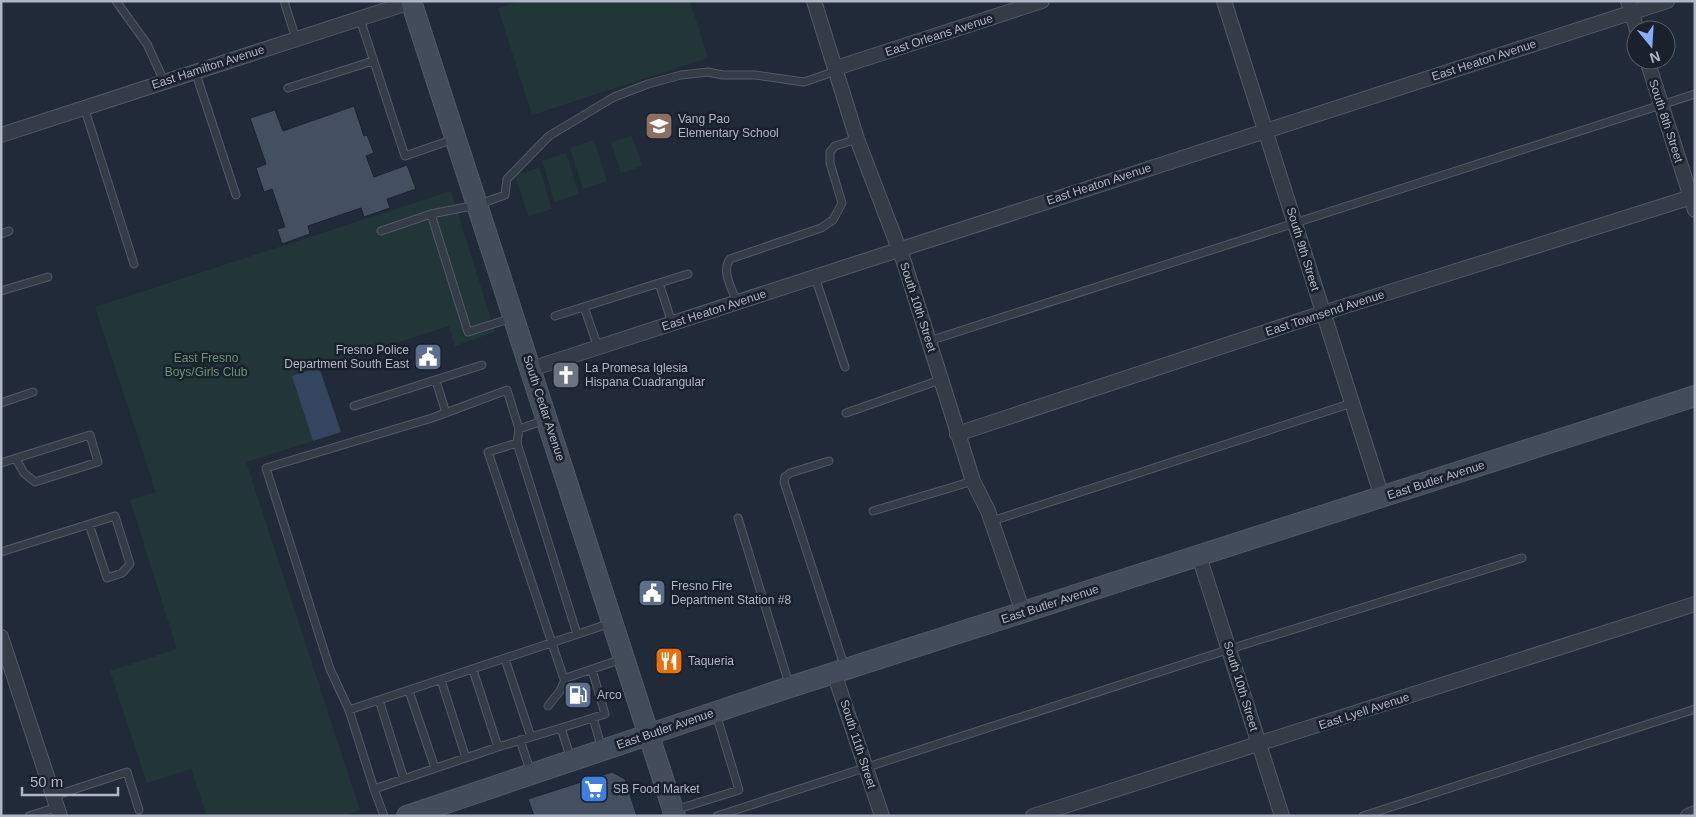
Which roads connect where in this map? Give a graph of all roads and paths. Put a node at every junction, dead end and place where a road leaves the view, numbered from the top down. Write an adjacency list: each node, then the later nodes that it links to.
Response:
1 (116, 1): 16 (lane)
2 (284, 1): 11 (lane)
3 (814, 1): 13 (street, South 10th Street)
4 (1042, 1): 13 (street, East Orleans Avenue)
5 (1224, 1): 21 (street, South 9th Street)
6 (1668, 1): 8 (street, East Heaton Avenue)
7 (412, 2): 9 (street, East Hamilton Avenue); 23 (street, South Cedar Avenue)
8 (1630, 7): 10 (street); 21 (street, East Heaton Avenue)
9 (360, 19): 11 (street, East Hamilton Avenue); 12 (lane)
10 (1634, 20)
11 (296, 39): 15 (street, East Hamilton Avenue)
12 (374, 61): 17 (lane); 23 (lane)
13 (836, 70): 24 (street, South 10th Street); 27 (lane)
14 (1650, 70): 19 (street, South 8th Street)
15 (195, 71): 16 (street, East Hamilton Avenue); 25 (lane)
16 (164, 81): 20 (street, East Hamilton Avenue)
17 (288, 88)
18 (1695, 94): 19 (lane)
19 (1662, 105): 26 (street, South 8th Street); 29 (lane)
20 (84, 107): 22 (street, East Hamilton Avenue); 34 (lane)
21 (1265, 131): 29 (street, South 9th Street); 33 (street, East Heaton Avenue)
22 (1, 135)
23 (455, 139): 27 (street, South Cedar Avenue)
24 (857, 139): 33 (street, South 10th Street); 40 (lane)
25 (236, 195)
26 (1693, 201): 42 (street, East Townsend Avenue)
27 (477, 205): 28 (lane); 44 (street, South Cedar Avenue)
28 (431, 214): 31 (lane); 44 (lane)
29 (1295, 223): 42 (street, South 9th Street); 46 (lane)
30 (9, 231): 32 (lane)
31 (381, 231)
32 (1, 234)
33 (898, 249): 37 (street, East Heaton Avenue); 46 (street, South 10th Street)
34 (134, 264)
35 (688, 274): 38 (lane)
36 (48, 277): 39 (lane)
37 (815, 277): 40 (street, East Heaton Avenue); 49 (lane)
38 (659, 283): 41 (lane); 45 (lane)
39 (1, 291)
40 (737, 302): 45 (street, East Heaton Avenue)
41 (584, 307): 43 (lane); 47 (lane)
42 (1323, 313): 56 (street, South 9th Street); 62 (street, East Townsend Avenue)
43 (555, 316)
44 (514, 317): 50 (street, South Cedar Avenue)
45 (672, 323): 47 (street, East Heaton Avenue)
46 (929, 340): 51 (street, South 10th Street)
47 (598, 347): 50 (street, East Heaton Avenue)
48 (482, 365): 52 (lane)
49 (845, 367)
50 (531, 369): 60 (street, South Cedar Avenue)
51 (940, 380): 59 (lane); 62 (street, South 10th Street)
52 (436, 381): 57 (lane); 58 (lane)
53 (33, 392): 55 (lane)
54 (1695, 396): 68 (street, East Butler Avenue)
55 (1, 403)
56 (1352, 403): 68 (street, South 9th Street); 71 (lane)
57 (354, 406)
58 (446, 413): 61 (lane); 95 (lane)
59 (846, 413)
60 (547, 420): 61 (lane); 78 (street, South Cedar Avenue)
61 (519, 429): 63 (lane)
62 (957, 434): 67 (street, South 10th Street)
63 (517, 443): 79 (lane); 81 (lane)
64 (16, 459): 64 (lane); 66 (lane)
65 (829, 461): 87 (lane)
66 (1, 463)
67 (973, 481): 69 (lane); 71 (street, South 10th Street)
68 (1382, 497): 74 (street, East Butler Avenue)
69 (873, 511)
70 (738, 518): 90 (lane)
71 (992, 521): 77 (street, South 10th Street)
72 (89, 524): 72 (lane); 73 (lane)
73 (1, 552)
74 (1199, 556): 77 (street, East Butler Avenue); 82 (street, South 10th Street)
75 (1522, 558): 82 (lane)
76 (1695, 604): 102 (street, East Lyell Avenue)
77 (1023, 612): 87 (street, East Butler Avenue)
78 (614, 622): 79 (lane); 83 (street, South Cedar Avenue)
79 (578, 634): 81 (lane)
80 (1, 637): 112 (street)
81 (551, 643): 84 (lane); 89 (lane)
82 (1230, 649): 102 (street, South 10th Street); 107 (lane)
83 (625, 658): 86 (lane); 99 (street, South Cedar Avenue)
84 (505, 659): 85 (lane); 100 (lane)
85 (473, 670): 88 (lane); 103 (lane)
86 (592, 670): 89 (lane); 97 (lane)
87 (840, 671): 90 (street, East Butler Avenue); 107 (street, South 11th Street)
88 (441, 680): 91 (lane); 105 (lane)
89 (564, 680): 93 (lane)
90 (790, 687): 96 (street, East Butler Avenue)
91 (409, 691): 92 (lane); 108 (lane)
92 (379, 700): 95 (lane); 110 (lane)
93 (548, 706)
94 (1695, 709): 123 (lane)
95 (349, 710): 111 (lane)
96 (716, 712): 99 (street, East Butler Avenue); 114 (lane)
97 (593, 718): 98 (lane); 104 (lane)
98 (561, 728): 100 (lane); 106 (lane)
99 (649, 734): 104 (street, East Butler Avenue); 114 (street, South Cedar Avenue)
100 (530, 737): 101 (lane)
101 (520, 740): 103 (lane); 109 (lane)
102 (1260, 744): 121 (street, East Lyell Avenue); 122 (street, South 10th Street)
103 (498, 747): 105 (lane)
104 (603, 750): 106 (street, East Butler Avenue)
105 (466, 758): 108 (lane)
106 (572, 761): 109 (street, East Butler Avenue)
107 (866, 767): 119 (lane); 120 (street, South 11th Street)
108 (435, 768): 110 (lane)
109 (532, 775): 118 (street, East Butler Avenue)
110 (404, 778): 111 (lane)
111 (374, 789): 117 (lane)
112 (57, 806): 113 (lane); 116 (lane)
113 (139, 810)
114 (674, 813)
115 (1695, 813): 124 (street)
116 (29, 816)
117 (384, 816)
118 (407, 816)
119 (717, 816)
120 (882, 816)
121 (1033, 816)
122 (1282, 816)
123 (1363, 816)
124 (1688, 816)

